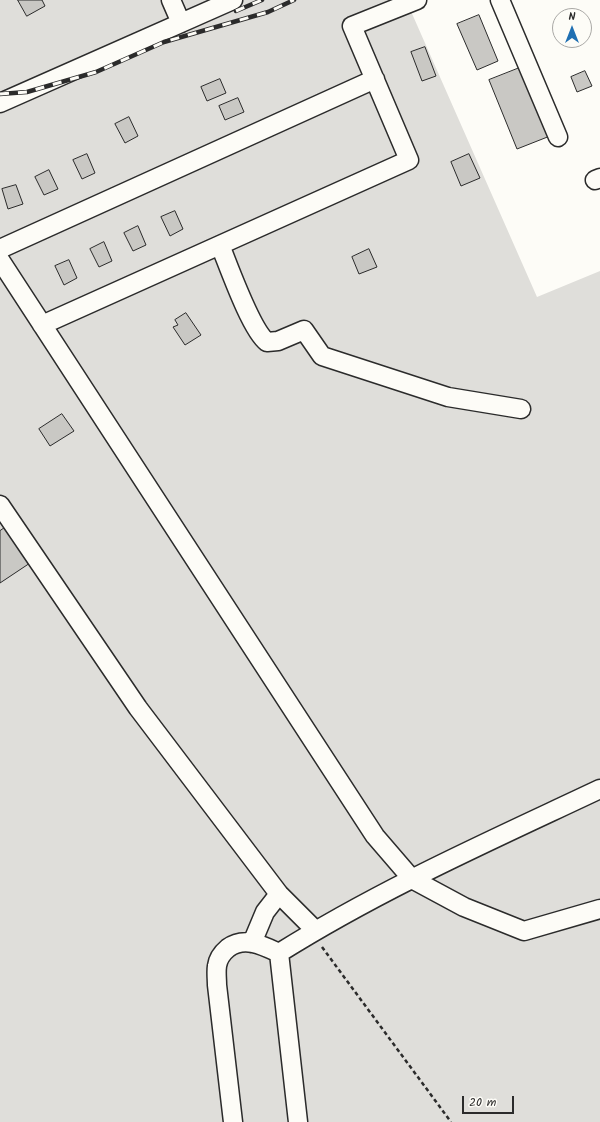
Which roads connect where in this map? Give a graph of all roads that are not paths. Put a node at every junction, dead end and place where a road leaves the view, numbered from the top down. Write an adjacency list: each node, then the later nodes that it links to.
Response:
1 (171, 0): 5 (lane)
2 (233, 0): 5 (lane)
3 (418, 0): 6 (lane)
4 (500, 0): 8 (lane)
5 (181, 23): 7 (lane)
6 (375, 79): 9 (lane); 10 (lane)
7 (0, 103)
8 (558, 137)
9 (220, 245): 12 (lane); 13 (lane)
10 (0, 249)
11 (0, 260): 12 (lane)
12 (42, 325): 16 (lane)
13 (521, 409)
14 (0, 504): 17 (lane)
15 (600, 788): 16 (lane)
16 (412, 879): 18 (lane); 19 (lane)
17 (279, 894): 19 (lane); 20 (lane)
18 (600, 909)
19 (313, 931): 21 (lane)
20 (252, 943): 21 (lane); 22 (lane)
21 (278, 952): 23 (lane)
22 (233, 1122)
23 (298, 1122)

